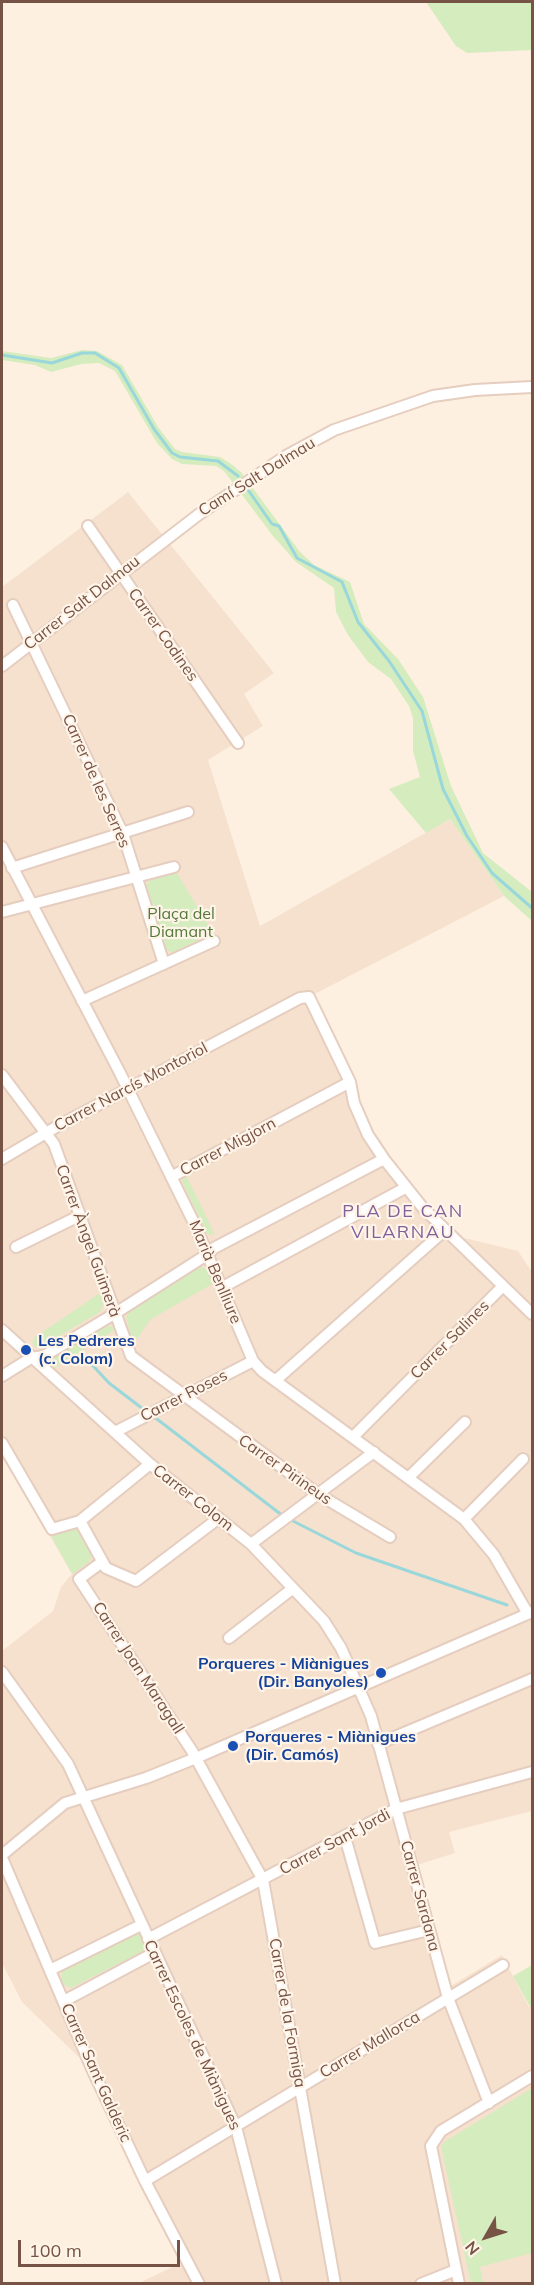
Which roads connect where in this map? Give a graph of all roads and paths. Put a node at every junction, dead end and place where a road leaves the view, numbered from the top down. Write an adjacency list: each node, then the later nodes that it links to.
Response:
1 (532, 387): 3 (street, Camí Salt Dalmau)
2 (88, 526): 4 (street, Carrer Codines)
3 (162, 540): 4 (street, Carrer Salt Dalmau)
4 (120, 572): 6 (street, Carrer Salt Dalmau); 8 (street, Carrer Codines)
5 (13, 604): 6 (street, Carrer de les Serres)
6 (32, 643): 7 (street, Carrer Salt Dalmau); 10 (street, Carrer de les Serres)
7 (2, 666)
8 (238, 743)
9 (188, 812): 10 (street)
10 (123, 834): 13 (street); 14 (street, Carrer de les Serres)
11 (2, 847): 13 (street, Marià Benlliure)
12 (174, 867): 14 (street)
13 (12, 868): 15 (street, Marià Benlliure)
14 (136, 877): 15 (street); 18 (street, Carrer de les Serres)
15 (30, 904): 16 (street); 19 (street, Marià Benlliure)
16 (2, 912)
17 (214, 941): 18 (street)
18 (164, 964): 19 (street)
19 (82, 1001): 22 (street, Marià Benlliure)
20 (2, 1075): 23 (street, Carrer Àngel Guimerà)
21 (350, 1082): 22 (street, Carrer Narcís Montoriol); 25 (street, Carrer Salines); 26 (street, Carrer Migjorn)
22 (128, 1089): 23 (street, Carrer Narcís Montoriol); 26 (street, Marià Benlliure)
23 (46, 1132): 24 (street, Carrer Narcís Montoriol); 28 (street, Carrer Àngel Guimerà)
24 (2, 1159)
25 (384, 1159): 27 (street, Carrer Salines); 31 (street)
26 (171, 1177): 31 (street, Marià Benlliure)
27 (405, 1188): 29 (street, Carrer Salines); 32 (street)
28 (79, 1216): 30 (street); 34 (street, Carrer Àngel Guimerà)
29 (445, 1230): 33 (street, Carrer Salines); 40 (street)
30 (16, 1247)
31 (208, 1254): 32 (street, Marià Benlliure); 34 (street)
32 (223, 1287): 38 (street, Marià Benlliure)
33 (502, 1287): 35 (street, Carrer Salines); 44 (street, Carrer Salines)
34 (114, 1314): 37 (street); 41 (street, Carrer Àngel Guimerà)
35 (532, 1314)
36 (2, 1330): 37 (street, Carrer Colom)
37 (31, 1358): 39 (street); 43 (street, Carrer Colom)
38 (254, 1361): 40 (street, Marià Benlliure); 41 (street, Carrer Roses)
39 (2, 1376)
40 (276, 1380): 44 (street, Marià Benlliure)
41 (183, 1397): 43 (street, Carrer Roses); 50 (street, Carrer Pirineus)
42 (465, 1422): 49 (street)
43 (115, 1432): 48 (street, Carrer Colom)
44 (354, 1436): 46 (street, Marià Benlliure)
45 (2, 1443): 53 (street)
46 (374, 1452): 49 (street, Marià Benlliure); 50 (street)
47 (523, 1459): 52 (street)
48 (150, 1464): 51 (street, Carrer Colom); 53 (street)
49 (408, 1478): 52 (street, Marià Benlliure)
50 (318, 1494): 54 (street, Carrer Pirineus); 55 (street)
51 (219, 1518): 55 (street, Carrer Colom); 56 (street)
52 (464, 1519): 58 (street, Marià Benlliure)
53 (80, 1521): 56 (street)
54 (390, 1538)
55 (251, 1544): 57 (street, Carrer Colom)
56 (102, 1562): 64 (street, Carrer Joan Maragall)
57 (292, 1589): 59 (street); 62 (street, Carrer Colom)
58 (530, 1613): 62 (street)
59 (229, 1638)
60 (2, 1672): 66 (street, Carrer Escoles de Miànigues)
61 (532, 1679): 63 (street)
62 (360, 1686): 63 (street, Carrer Sardana); 64 (street)
63 (378, 1744): 67 (street, Carrer Sardana)
64 (196, 1758): 66 (street); 70 (street, Carrer de la Formiga)
65 (532, 1772): 67 (street, Carrer Sant Jordi)
66 (83, 1796): 69 (street); 71 (street, Carrer Escoles de Miànigues)
67 (396, 1809): 68 (street, Carrer Sant Jordi); 72 (street, Carrer Sardana)
68 (345, 1837): 70 (street, Carrer Sant Jordi); 72 (street)
69 (2, 1856): 76 (street, Carrer Sant Galderic)
70 (263, 1880): 73 (street, Carrer Sant Jordi); 80 (street, Carrer de la Formiga)
71 (141, 1924): 73 (street, Carrer Escoles de Miànigues); 76 (street)
72 (429, 1930): 77 (street, Carrer Sardana)
73 (148, 1939): 74 (street, Carrer Escoles de Miànigues)
74 (154, 1953): 78 (street); 82 (street, Carrer Escoles de Miànigues)
75 (503, 1965): 77 (street, Carrer Mallorca)
76 (50, 1970): 78 (street, Carrer Sant Galderic)
77 (448, 1998): 80 (street, Carrer Mallorca); 81 (street, Carrer Sardana)
78 (64, 2001): 83 (street, Carrer Sant Galderic)
79 (532, 2076): 81 (street)
80 (301, 2086): 82 (street, Carrer Mallorca); 87 (street, Carrer de la Formiga)
81 (489, 2103): 84 (street)
82 (236, 2127): 83 (street, Carrer Mallorca); 86 (street, Carrer Escoles de Miànigues)
83 (145, 2181): 85 (street, Carrer Sant Galderic)
84 (456, 2270): 88 (street); 89 (street)
85 (199, 2283)
86 (276, 2283)
87 (335, 2283)
88 (420, 2283)
89 (459, 2283)

